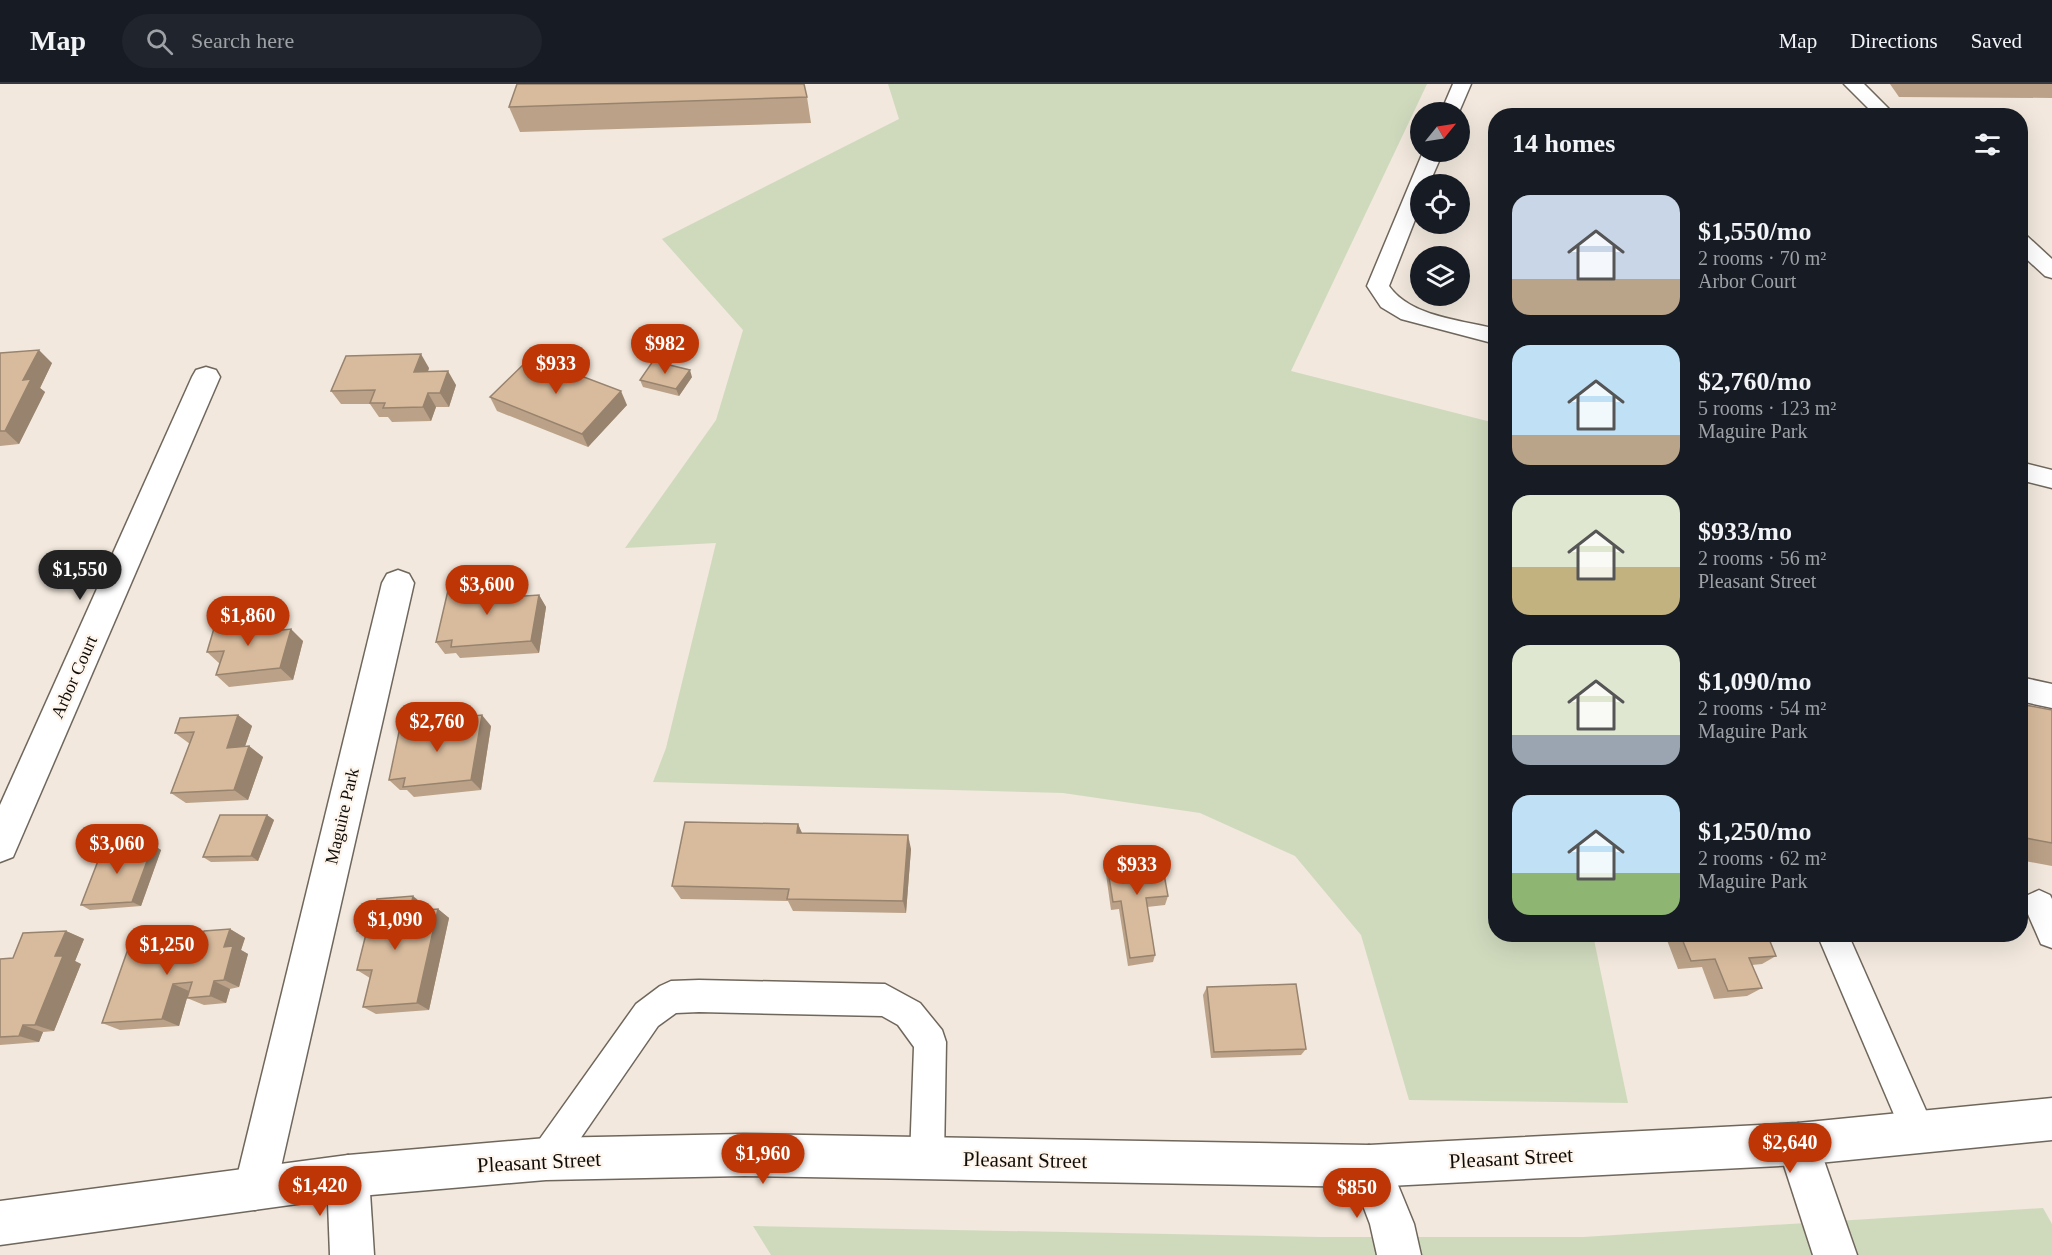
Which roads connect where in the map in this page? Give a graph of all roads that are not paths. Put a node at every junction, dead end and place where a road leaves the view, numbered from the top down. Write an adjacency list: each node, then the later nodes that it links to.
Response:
1 (1462, 84): 3 (lane)
2 (1853, 84): 4 (lane)
3 (1454, 102)
4 (1878, 108)
5 (1429, 162): 8 (lane)
6 (2028, 248): 7 (lane)
7 (2052, 271)
8 (1488, 335)
9 (206, 377): 15 (street, Arbor Court)
10 (2028, 473): 11 (lane)
11 (2052, 479)
12 (398, 583): 26 (street, Maguire Park)
13 (2028, 690): 14 (lane)
14 (2052, 696)
15 (0, 845)
16 (2039, 905): 17 (lane)
17 (2052, 933)
18 (1835, 942): 20 (lane)
19 (2052, 1119): 20 (street, Pleasant Street)
20 (1919, 1133): 21 (street, Pleasant Street)
21 (1798, 1144): 24 (street, Pleasant Street); 30 (street)
22 (927, 1158): 23 (street, Pleasant Street); 23 (lane); 24 (street, Pleasant Street)
23 (546, 1159): 25 (street, Pleasant Street)
24 (1369, 1166): 29 (street)
25 (348, 1176): 26 (street, Pleasant Street); 28 (street)
26 (255, 1189): 27 (street, Pleasant Street)
27 (0, 1223)
28 (352, 1255)
29 (1399, 1255)
30 (1835, 1255)

